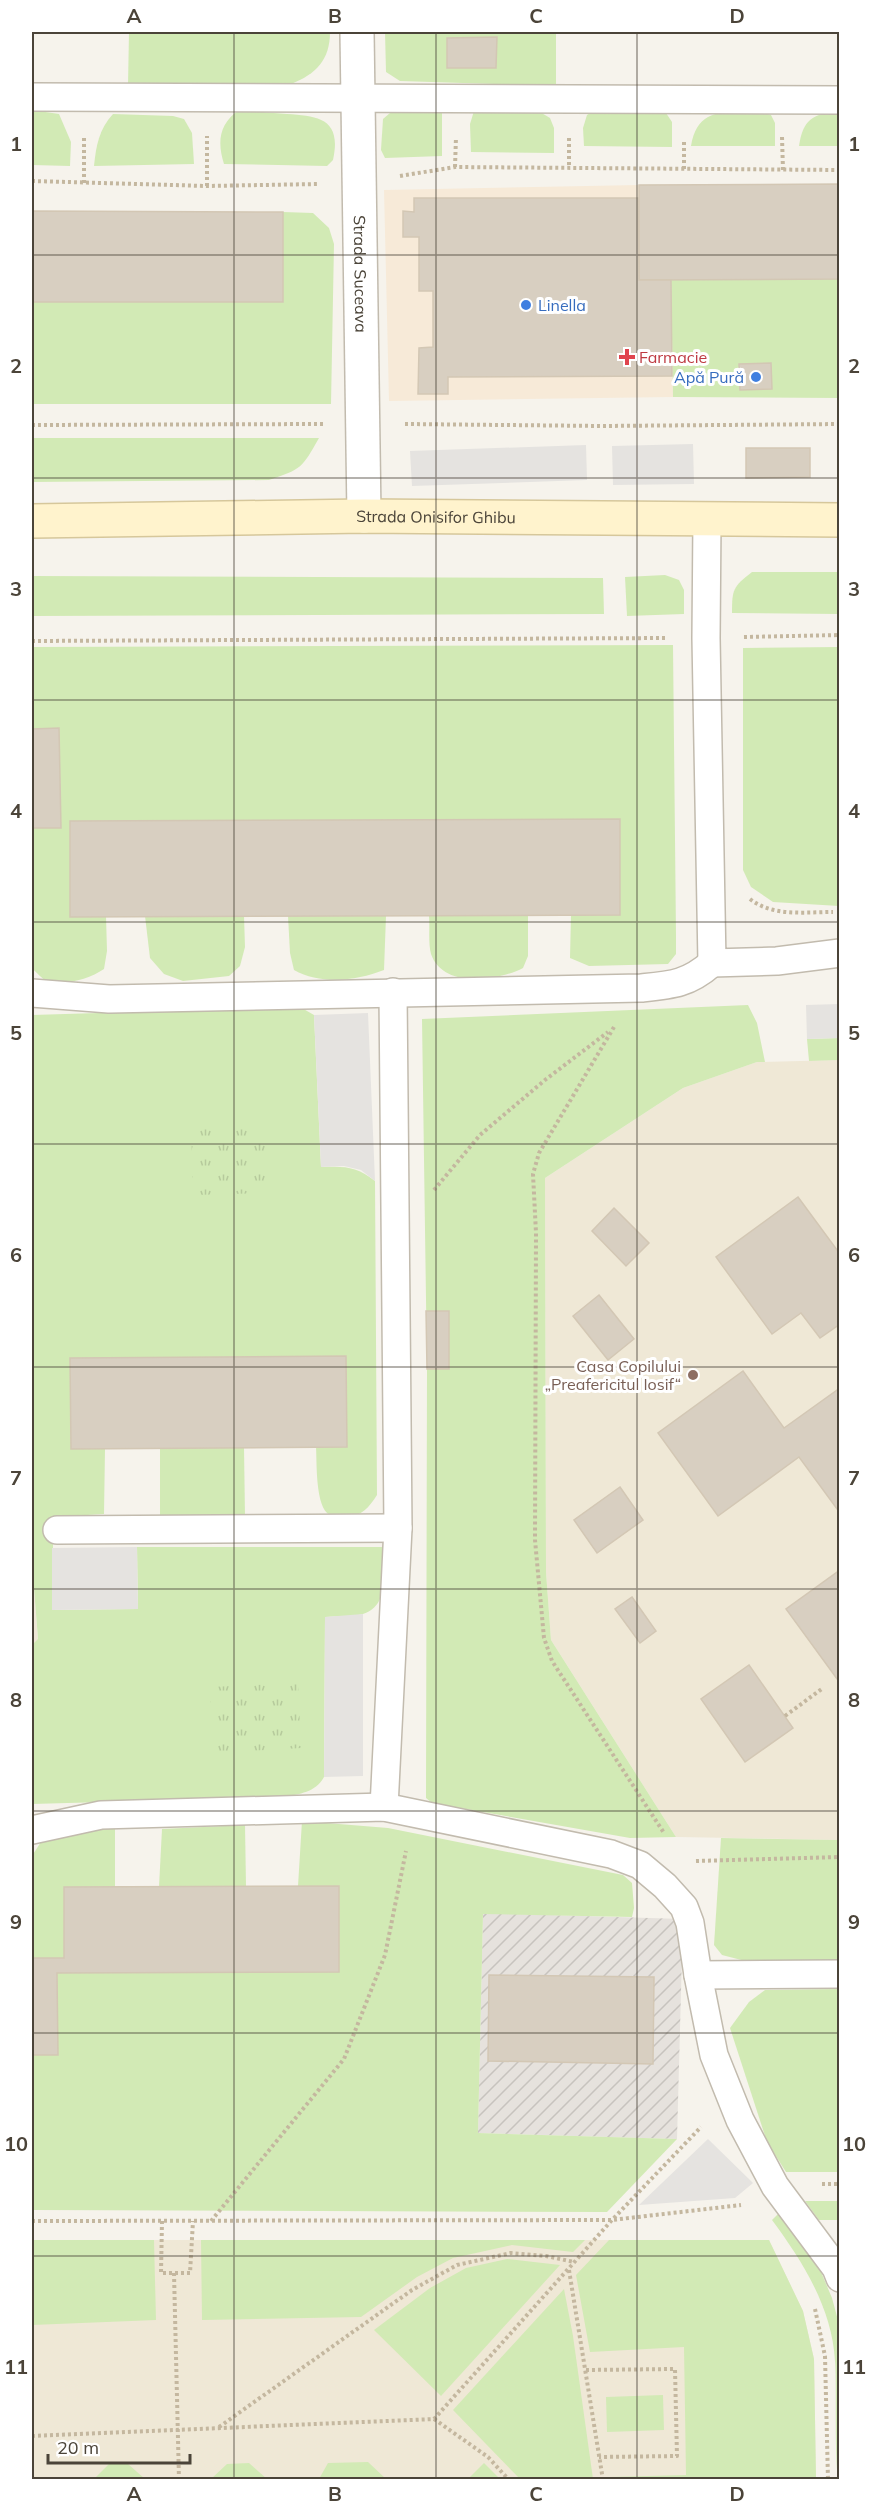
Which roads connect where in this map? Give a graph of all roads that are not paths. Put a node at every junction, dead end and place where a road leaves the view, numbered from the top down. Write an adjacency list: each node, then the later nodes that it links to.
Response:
1 (357, 32): 3 (street, Strada Suceava)
2 (32, 97): 3 (lane)
3 (358, 97): 4 (lane); 5 (street, Strada Suceava)
4 (840, 100)
5 (364, 516): 6 (street, Strada Onisifor Ghibu); 8 (street, Strada Onisifor Ghibu)
6 (707, 519): 7 (street, Strada Onisifor Ghibu); 10 (lane)
7 (840, 520)
8 (32, 521)
9 (840, 954): 10 (lane)
10 (712, 963): 11 (lane)
11 (393, 992): 12 (lane); 13 (lane)
12 (32, 993)
13 (398, 1528): 14 (lane); 15 (lane)
14 (57, 1530)
15 (396, 1809): 16 (lane); 18 (lane)
16 (32, 1830)
17 (840, 1974): 18 (lane)
18 (698, 1975): 19 (lane)
19 (840, 2278)

